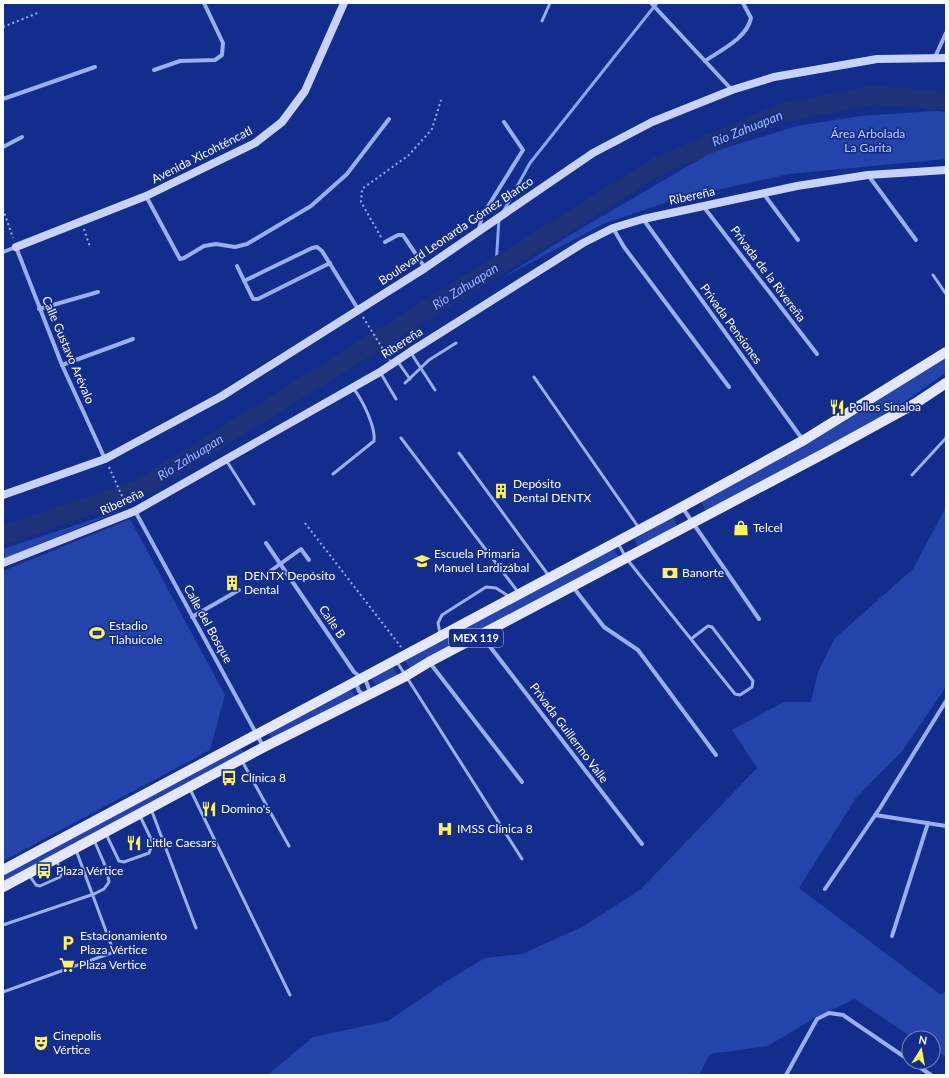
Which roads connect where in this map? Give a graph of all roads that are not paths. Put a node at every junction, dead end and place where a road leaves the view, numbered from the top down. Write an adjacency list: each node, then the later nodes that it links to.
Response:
1 (204, 3): 12 (street)
2 (344, 3): 22 (street, Avenida Xicohténcatl)
3 (550, 3): 6 (lane)
4 (651, 3): 10 (street)
5 (743, 3): 10 (street)
6 (542, 21)
7 (946, 32): 8 (street)
8 (935, 57): 9 (street, Boulevard Leonarda Gómez Blanco); 13 (street, Boulevard Leonarda Gómez Blanco)
9 (946, 58)
10 (705, 61): 13 (street)
11 (95, 67): 14 (street)
12 (154, 70)
13 (732, 90): 26 (street, Boulevard Leonarda Gómez Blanco)
14 (3, 99)
15 (389, 120): 22 (street)
16 (504, 122): 26 (street)
17 (22, 137): 18 (street)
18 (3, 147)
19 (946, 170): 20 (street, Ribereña)
20 (868, 175): 21 (street, Ribereña); 28 (street)
21 (762, 193): 23 (street, Ribereña); 27 (street)
22 (146, 196): 30 (street, Avenida Xicohténcatl)
23 (703, 206): 24 (street, Ribereña); 45 (street, Privada de la Rivereña)
24 (643, 219): 25 (street, Ribereña); 60 (street, Privada Pensiones)
25 (613, 228): 43 (street, Ribereña); 54 (street)
26 (479, 232): 34 (street, Boulevard Leonarda Gómez Blanco)
27 (798, 240)
28 (916, 240)
29 (384, 242): 34 (street)
30 (16, 247): 31 (street, Avenida Xicohténcatl); 40 (street, Calle Gustavo Arévalo)
31 (3, 252)
32 (330, 263): 36 (street); 36 (street); 39 (street)
33 (237, 266): 36 (street)
34 (425, 268): 39 (street, Boulevard Leonarda Gómez Blanco)
35 (933, 275): 38 (lane)
36 (244, 282)
37 (98, 292): 40 (street)
38 (946, 294)
39 (358, 309): 63 (street, Boulevard Leonarda Gómez Blanco)
40 (39, 310): 47 (street, Calle Gustavo Arévalo)
41 (133, 339): 47 (street)
42 (456, 343): 48 (lane)
43 (410, 352): 46 (street, Ribereña); 48 (lane)
44 (946, 352): 60 (main road, MEX 119)
45 (817, 354)
46 (394, 361): 49 (street, Ribereña); 51 (lane)
47 (62, 365): 63 (street, Calle Gustavo Arévalo)
48 (422, 369): 51 (lane); 56 (lane)
49 (380, 372): 55 (street, Ribereña); 57 (lane)
50 (534, 377): 71 (lane)
51 (410, 379): 52 (lane)
52 (405, 383)
53 (945, 386): 70 (main road, MEX 119)
54 (729, 387)
55 (353, 388): 62 (street, Ribereña); 64 (lane)
56 (435, 390)
57 (396, 399)
58 (401, 438): 82 (lane)
59 (946, 438): 65 (lane)
60 (804, 440): 68 (main road, MEX 119)
61 (458, 453): 78 (lane)
62 (226, 460): 67 (lane); 69 (street, Ribereña)
63 (106, 461): 66 (street, Boulevard Leonarda Gómez Blanco)
64 (333, 474)
65 (912, 474)
66 (3, 495)
67 (254, 504)
68 (682, 507): 70 (street); 71 (main road, MEX 119)
69 (135, 511): 76 (street, Ribereña); 83 (street, Calle del Bosque)
70 (693, 523): 74 (main road, MEX 119); 84 (street)
71 (640, 530): 72 (main road, MEX 119)
72 (617, 542): 74 (lane); 78 (main road, MEX 119)
73 (266, 543): 77 (street, Calle B)
74 (626, 558): 80 (main road, MEX 119); 87 (lane)
75 (309, 560): 77 (street)
76 (3, 563)
77 (281, 565): 79 (street); 90 (street, Calle B)
78 (550, 577): 82 (main road, MEX 119)
79 (258, 580)
80 (573, 587): 85 (main road, MEX 119); 97 (street)
81 (239, 590): 83 (street)
82 (515, 595): 86 (main road, MEX 119); 86 (lane)
83 (192, 616): 95 (street, Calle del Bosque)
84 (759, 619)
85 (481, 635): 89 (main road, MEX 119); 108 (street, Privada Guillermo Valle)
86 (440, 636): 88 (main road, MEX 119)
87 (691, 639): 87 (lane)
88 (396, 660): 91 (lane); 92 (main road, MEX 119)
89 (429, 662): 91 (main road, MEX 119); 99 (street)
90 (354, 672): 92 (street, Calle B); 92 (street, Calle B)
91 (406, 676): 93 (main road, MEX 119); 112 (lane)
92 (359, 681): 93 (street, Calle B); 93 (street, Calle B); 95 (main road, MEX 119)
93 (368, 695): 96 (main road, MEX 119)
94 (946, 701): 103 (street)
95 (258, 735): 96 (street, Calle del Bosque); 113 (main road, MEX 119)
96 (264, 747): 98 (main road, MEX 119)
97 (716, 755)
98 (241, 759): 100 (main road, MEX 119); 109 (lane)
99 (522, 782)
100 (190, 788): 101 (main road, MEX 119); 122 (lane)
101 (150, 808): 102 (main road, MEX 119); 119 (lane)
102 (139, 814): 106 (main road, MEX 119); 106 (lane)
103 (875, 815): 104 (street); 116 (street)
104 (928, 823): 105 (street); 120 (street)
105 (946, 826)
106 (105, 833): 107 (main road, MEX 119)
107 (94, 839): 110 (main road, MEX 119); 117 (lane)
108 (642, 844)
109 (289, 846)
110 (76, 848): 111 (main road, MEX 119); 117 (lane)
111 (56, 859): 114 (main road, MEX 119); 114 (lane)
112 (522, 859)
113 (3, 870)
114 (28, 873): 115 (main road, MEX 119)
115 (3, 887)
116 (825, 889)
117 (94, 894): 118 (lane); 121 (lane)
118 (3, 925)
119 (196, 928)
120 (892, 936)
121 (3, 992)
122 (290, 995)
123 (901, 1055): 124 (street)
124 (786, 1075)

